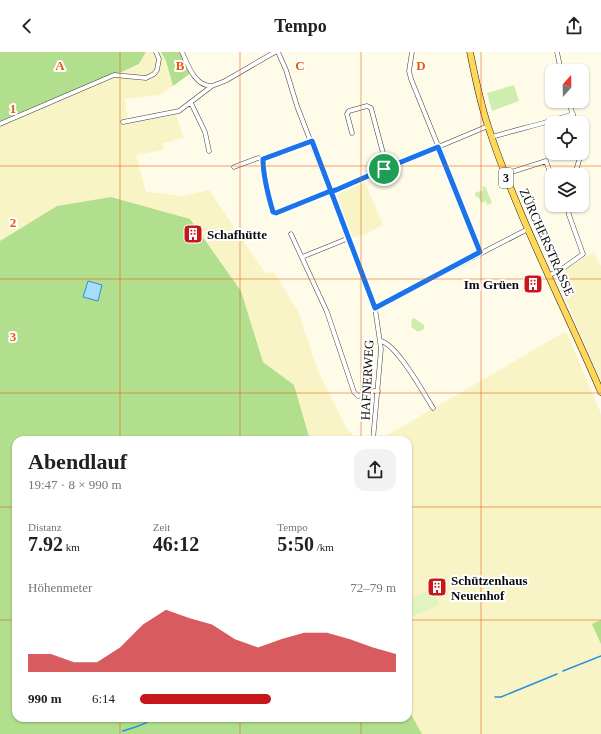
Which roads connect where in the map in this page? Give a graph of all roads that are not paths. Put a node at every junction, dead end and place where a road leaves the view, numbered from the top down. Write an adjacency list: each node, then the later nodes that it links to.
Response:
1 (156, 52): 13 (street)
2 (182, 52): 8 (street)
3 (276, 52): 8 (street); 17 (street, HAFNERWEG)
4 (412, 52): 18 (street)
5 (470, 52): 14 (main road, ZÜRCHERSTRASSE / 3)
6 (557, 52): 7 (street)
7 (560, 64)
8 (212, 86): 9 (street)
9 (191, 102): 12 (street); 19 (street)
10 (571, 108): 11 (street)
11 (573, 114): 16 (street)
12 (123, 122)
13 (0, 124)
14 (488, 126): 16 (main road, ZÜRCHERSTRASSE / 3); 18 (street)
15 (352, 133): 23 (street)
16 (492, 137): 24 (main road, ZÜRCHERSTRASSE / 3)
17 (312, 141): 20 (street); 25 (street, HAFNERWEG)
18 (438, 147): 23 (street); 30 (street)
19 (209, 151)
20 (263, 159): 21 (street); 25 (street)
21 (234, 167)
22 (548, 168): 24 (street)
23 (384, 169): 25 (street)
24 (504, 174): 27 (main road, ZÜRCHERSTRASSE / 3)
25 (331, 191): 29 (street, HAFNERWEG)
26 (569, 212): 32 (street)
27 (528, 229): 30 (street); 32 (main road, ZÜRCHERSTRASSE / 3)
28 (291, 234): 31 (street)
29 (349, 238): 31 (street); 33 (street, HAFNERWEG)
30 (480, 252): 33 (street)
31 (302, 257): 35 (street)
32 (548, 276): 36 (main road, ZÜRCHERSTRASSE / 3)
33 (375, 308): 34 (street, HAFNERWEG)
34 (380, 340): 35 (street, HAFNERWEG); 37 (street)
35 (378, 391): 38 (street, HAFNERWEG)
36 (601, 392)
37 (433, 408)
38 (373, 436)

